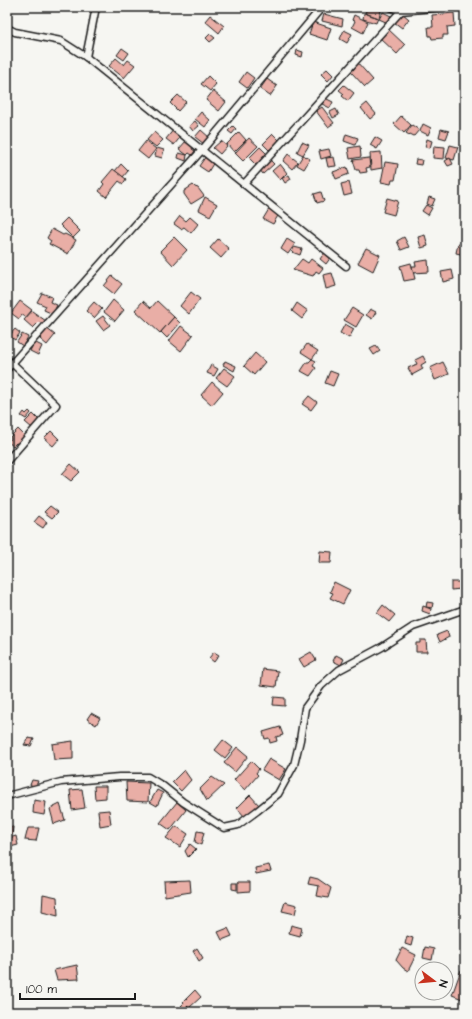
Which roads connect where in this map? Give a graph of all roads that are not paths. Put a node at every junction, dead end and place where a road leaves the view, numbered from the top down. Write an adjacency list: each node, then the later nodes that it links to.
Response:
1 (96, 7): 7 (street)
2 (322, 7): 8 (street)
3 (392, 7): 5 (street)
4 (444, 7): 5 (street)
5 (401, 11): 9 (street)
6 (7, 28): 7 (street)
7 (86, 57): 8 (street)
8 (202, 150): 9 (street); 11 (street)
9 (244, 184): 10 (street)
10 (346, 266)
11 (12, 363): 12 (street); 13 (street)
12 (7, 369)
13 (7, 461)
14 (465, 609): 15 (street)
15 (7, 796)

